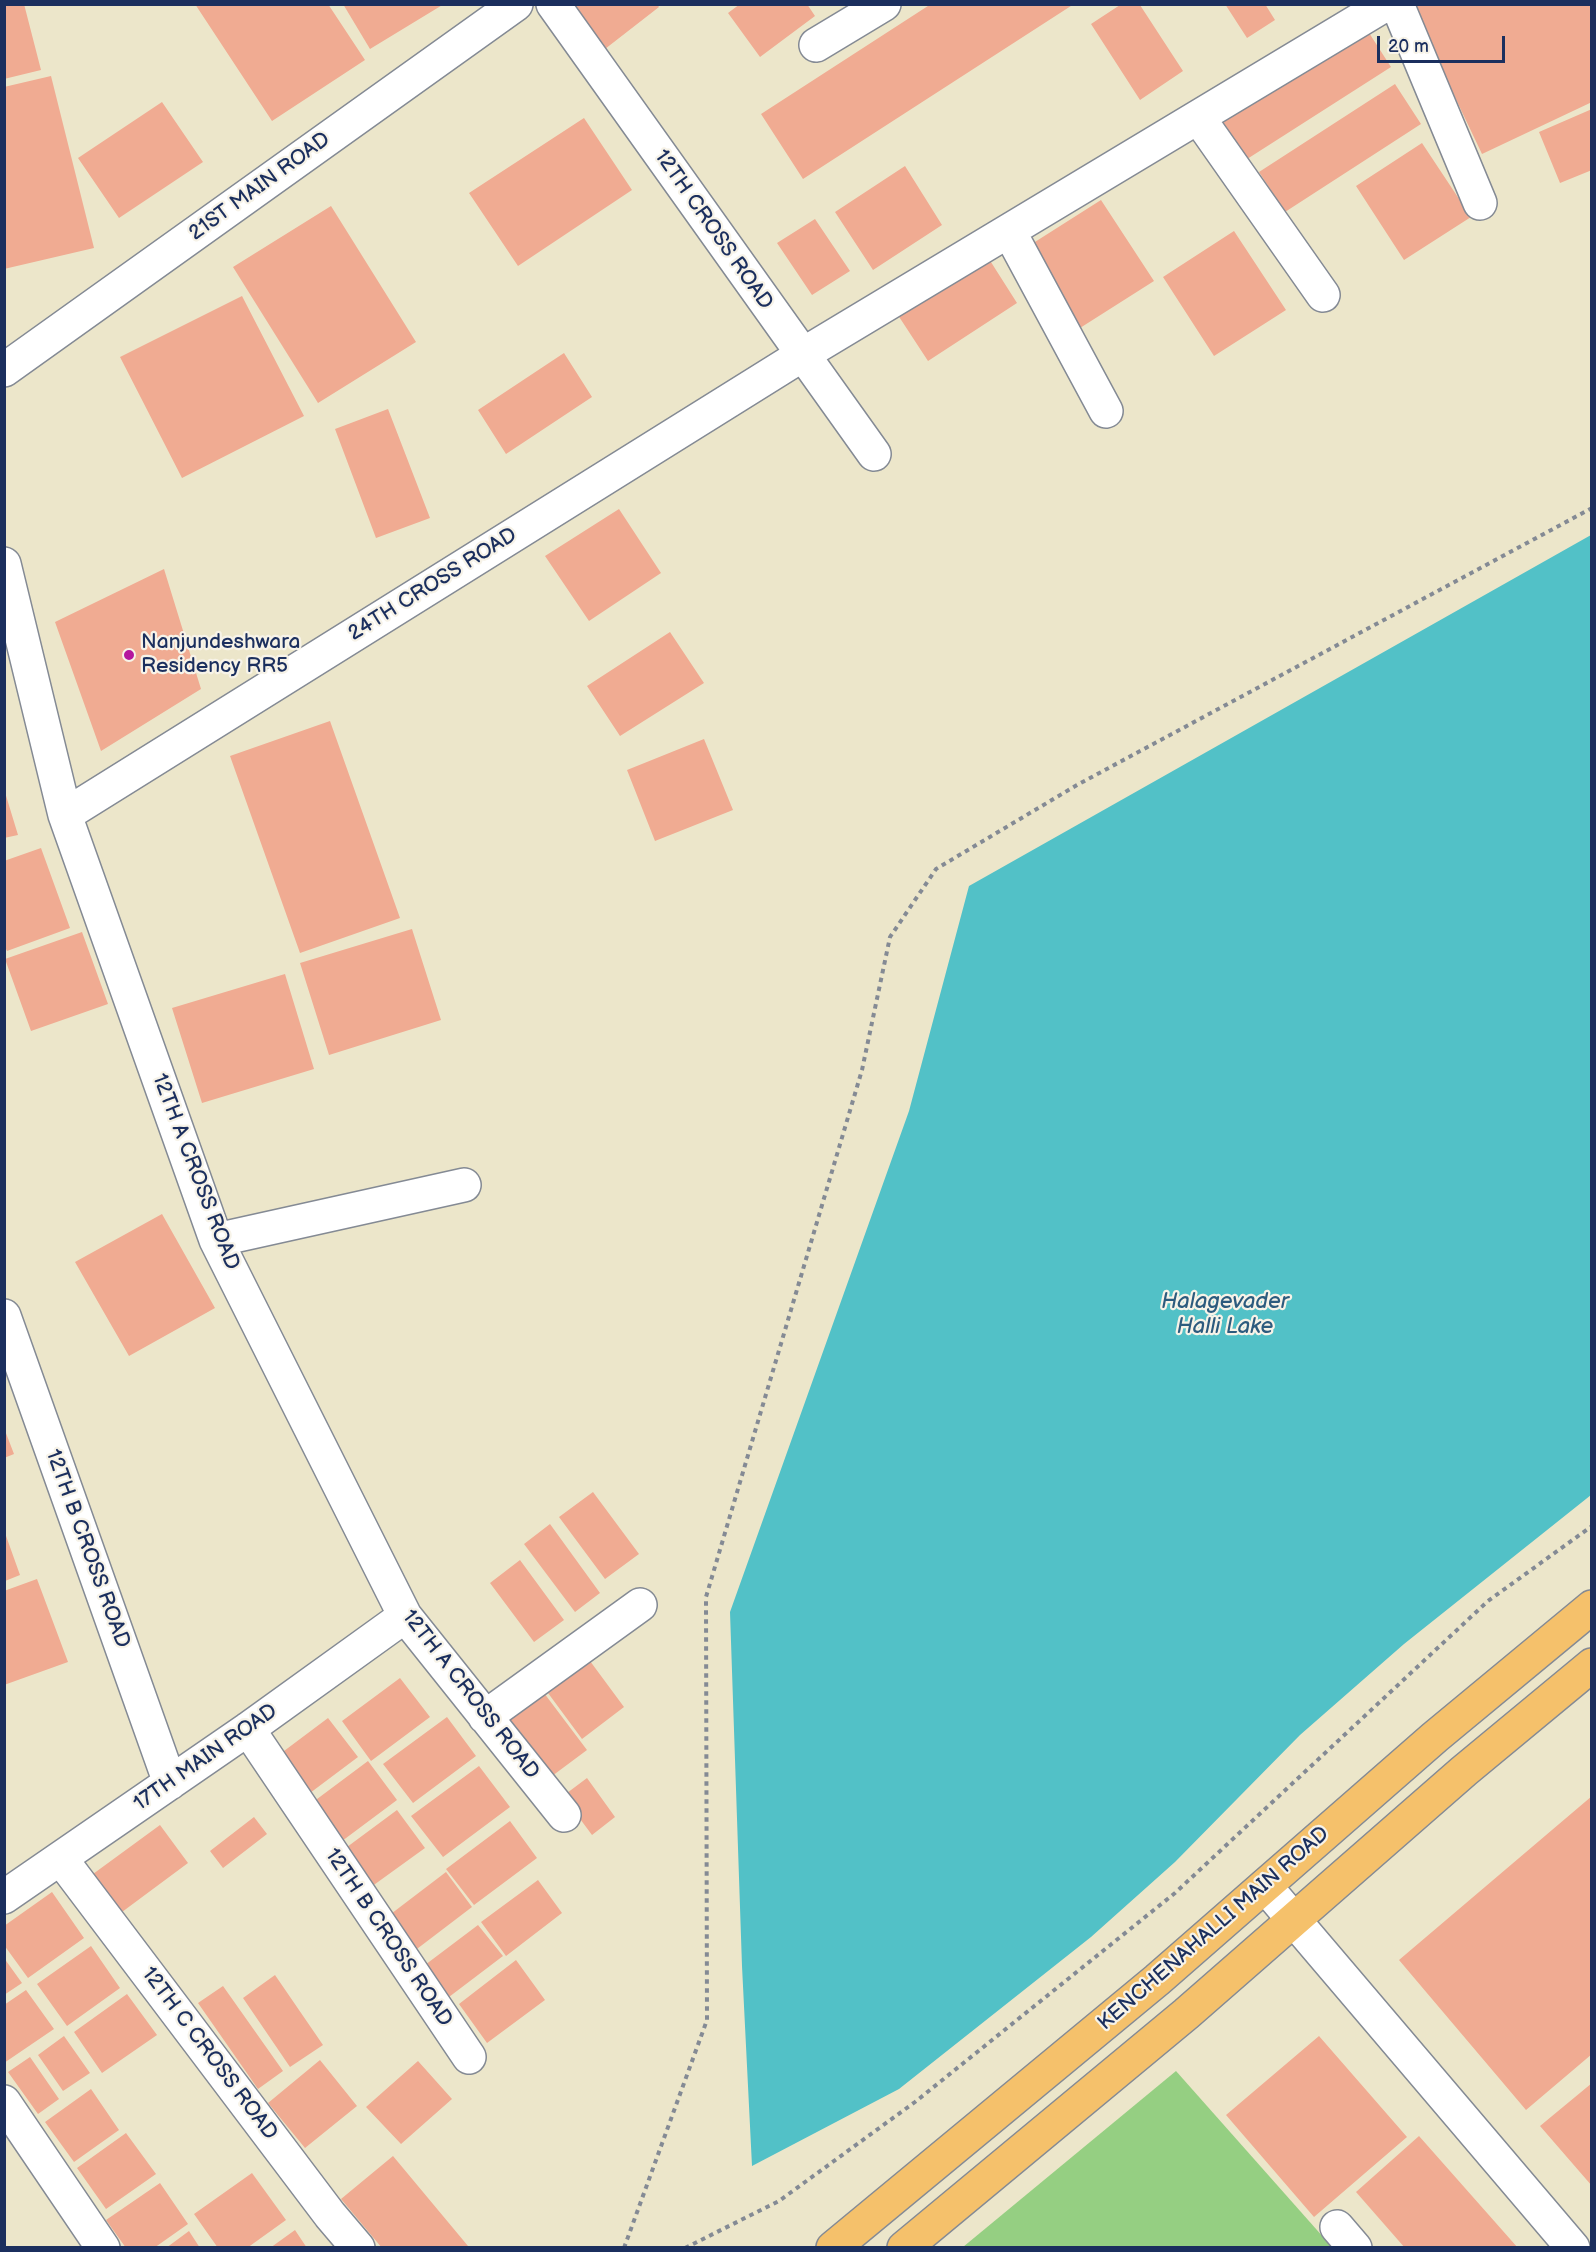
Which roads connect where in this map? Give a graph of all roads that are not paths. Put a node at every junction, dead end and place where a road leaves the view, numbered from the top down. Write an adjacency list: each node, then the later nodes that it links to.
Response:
1 (516, 4): 12 (street, 21ST MAIN ROAD)
2 (553, 4): 11 (street, 12TH CROSS ROAD)
3 (884, 4): 6 (street)
4 (1386, 4): 7 (street, 24TH CROSS ROAD)
5 (1397, 4): 8 (street)
6 (816, 45)
7 (1198, 117): 9 (street, 24TH CROSS ROAD); 10 (street)
8 (1480, 203)
9 (1009, 231): 11 (street, 24TH CROSS ROAD); 13 (street)
10 (1323, 295)
11 (802, 355): 14 (street, 12TH CROSS ROAD); 16 (street, 24TH CROSS ROAD)
12 (4, 370)
13 (1106, 411)
14 (874, 454)
15 (4, 564): 16 (street, 12TH A CROSS ROAD)
16 (65, 815): 18 (street, 12TH A CROSS ROAD)
17 (464, 1185): 18 (street)
18 (216, 1240): 22 (street, 12TH A CROSS ROAD)
19 (4, 1316): 26 (street, 12TH B CROSS ROAD)
20 (640, 1605): 24 (street)
21 (1592, 1607): 29 (main road, KENCHENAHALLI MAIN ROAD)
22 (405, 1616): 24 (street, 12TH A CROSS ROAD); 25 (street, 17TH MAIN ROAD)
23 (1592, 1665): 31 (main road, KENCHENAHALLI MAIN ROAD)
24 (485, 1717): 27 (street, 12TH A CROSS ROAD)
25 (248, 1729): 26 (street, 17TH MAIN ROAD); 32 (street, 12TH B CROSS ROAD)
26 (170, 1783): 28 (street, 17TH MAIN ROAD)
27 (564, 1815)
28 (61, 1859): 30 (street, 17TH MAIN ROAD); 35 (street, 12TH C CROSS ROAD)
29 (1265, 1886): 31 (street); 36 (main road, KENCHENAHALLI MAIN ROAD)
30 (4, 1897)
31 (1295, 1920): 37 (main road, KENCHENAHALLI MAIN ROAD); 38 (street)
32 (468, 2057)
33 (4, 2102): 34 (street)
34 (103, 2247)
35 (358, 2247)
36 (833, 2247)
37 (904, 2247)
38 (1573, 2247)

